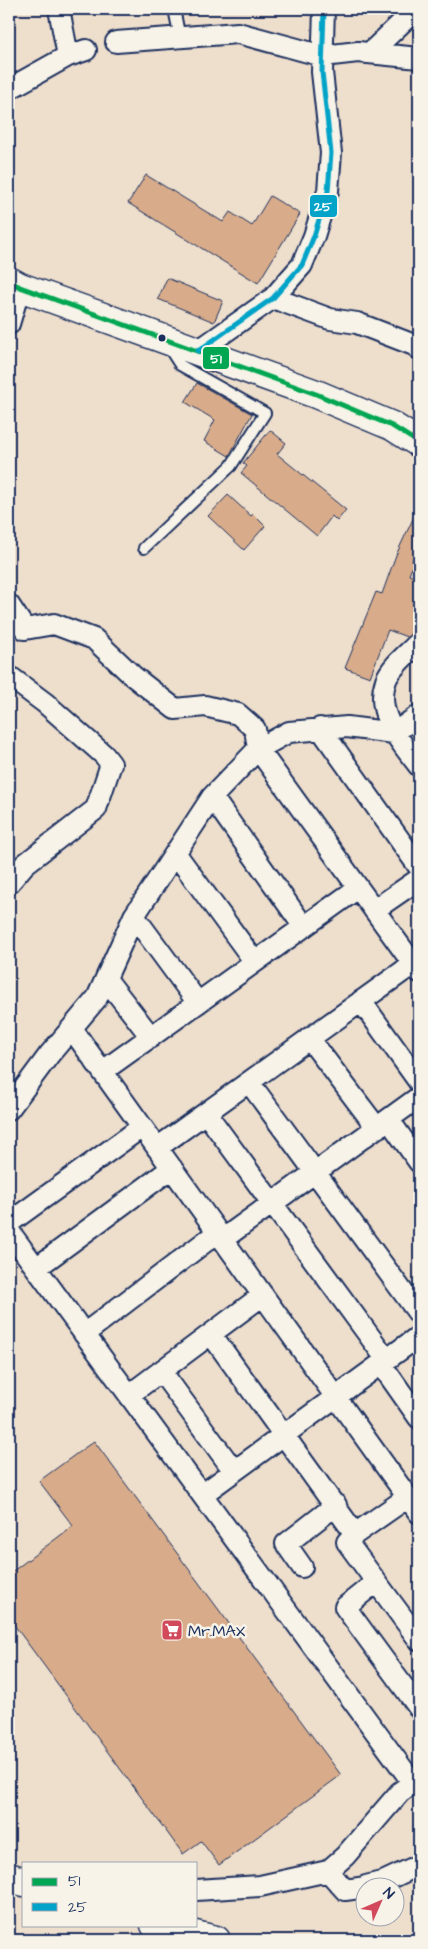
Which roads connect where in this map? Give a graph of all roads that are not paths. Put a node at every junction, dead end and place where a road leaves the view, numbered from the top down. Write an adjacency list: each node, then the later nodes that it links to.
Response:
1 (59, 9): 10 (street)
2 (174, 9): 5 (lane)
3 (324, 9): 8 (street)
4 (416, 9): 7 (street)
5 (180, 38): 6 (street); 8 (street)
6 (116, 42)
7 (370, 53): 8 (street); 9 (street)
8 (323, 56): 12 (street)
9 (419, 58)
10 (9, 89)
11 (15, 284): 13 (street); 14 (street)
12 (273, 298): 15 (street); 16 (street)
13 (9, 324)
14 (163, 338): 16 (street); 18 (lane)
15 (419, 349)
16 (198, 351): 17 (street)
17 (419, 443)
18 (144, 548)
19 (9, 605): 25 (street)
20 (419, 642): 24 (street)
21 (9, 676): 31 (street)
22 (419, 715): 24 (street)
23 (320, 728): 24 (street); 25 (street); 29 (street)
24 (394, 733): 26 (street)
25 (258, 749): 27 (street); 32 (street)
26 (419, 766)
27 (212, 797): 28 (street); 35 (street)
28 (176, 854): 34 (street); 36 (street)
29 (419, 867)
30 (419, 879): 33 (street)
31 (9, 883)
32 (358, 888): 33 (street); 35 (street)
33 (374, 910): 37 (street)
34 (134, 916): 38 (street); 40 (street)
35 (304, 927): 36 (street)
36 (255, 962): 40 (street)
37 (416, 968): 39 (street)
38 (106, 979): 41 (street); 42 (street)
39 (361, 1001): 43 (street); 46 (street)
40 (198, 1003): 42 (street)
41 (72, 1029): 44 (street); 48 (street)
42 (150, 1037): 44 (street)
43 (309, 1038): 45 (street); 50 (street)
44 (103, 1071): 51 (street)
45 (249, 1082): 49 (street); 55 (street)
46 (419, 1082)
47 (419, 1097): 50 (street)
48 (9, 1109)
49 (206, 1113): 52 (street); 56 (street)
50 (383, 1124): 53 (street); 55 (street)
51 (142, 1127): 52 (street); 57 (street)
52 (157, 1148): 54 (street)
53 (419, 1162)
54 (172, 1168): 59 (street); 60 (street)
55 (315, 1172): 56 (street); 62 (street)
56 (272, 1203): 59 (street); 66 (street)
57 (9, 1223)
58 (9, 1231): 60 (street)
59 (220, 1236): 61 (street); 63 (street)
60 (36, 1268): 63 (street)
61 (263, 1295): 64 (street); 69 (street)
62 (419, 1314)
63 (84, 1334): 68 (street)
64 (211, 1334): 67 (street); 71 (street)
65 (419, 1336): 66 (street)
66 (384, 1362): 69 (street); 70 (street)
67 (160, 1371): 68 (street); 72 (street)
68 (129, 1395): 73 (street)
69 (336, 1397): 71 (street); 75 (street)
70 (419, 1418)
71 (285, 1434): 72 (street); 74 (street)
72 (234, 1471): 73 (street)
73 (203, 1494): 81 (street)
74 (336, 1505): 76 (street); 77 (street)
75 (414, 1505): 76 (street)
76 (355, 1534): 78 (street)
77 (302, 1567)
78 (376, 1582): 79 (street); 80 (street)
79 (419, 1640)
80 (419, 1708)
81 (416, 1780): 83 (street)
82 (419, 1865): 84 (street)
83 (328, 1871): 87 (street); 88 (street)
84 (396, 1876)
85 (9, 1877): 86 (street)
86 (22, 1881)
87 (356, 1888)
88 (198, 1890)
89 (165, 1927): 90 (street)
90 (216, 1940)

